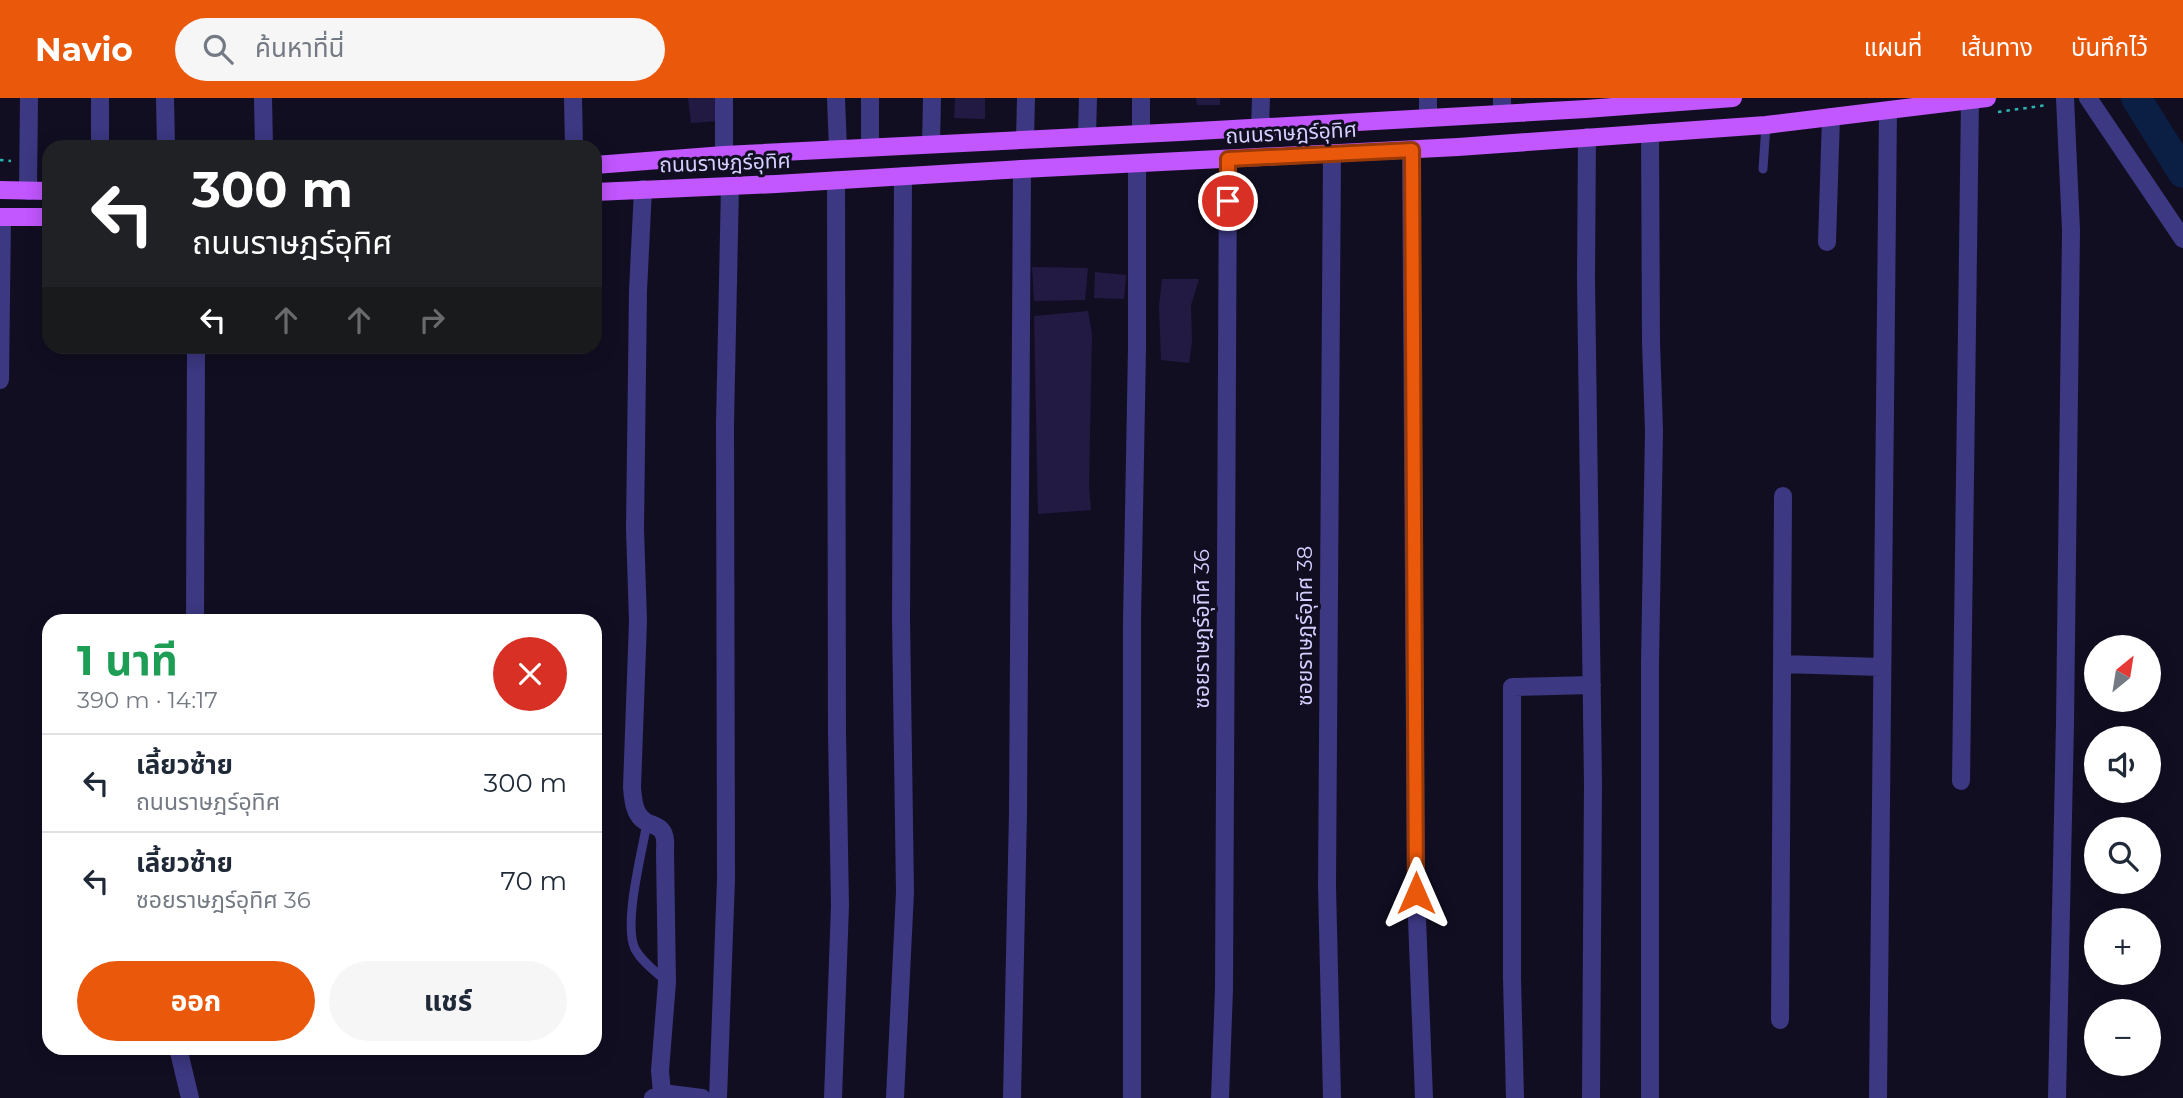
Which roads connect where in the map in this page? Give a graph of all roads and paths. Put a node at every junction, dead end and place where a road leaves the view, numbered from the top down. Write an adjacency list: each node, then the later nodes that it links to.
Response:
1 (29, 98): 52 (street)
2 (100, 98): 32 (street)
3 (166, 98): 33 (street)
4 (263, 98): 34 (street)
5 (573, 98): 35 (street)
6 (724, 98): 41 (street)
7 (836, 98): 38 (street)
8 (870, 98): 37 (street)
9 (932, 98): 36 (street)
10 (1026, 98): 31 (street)
11 (1088, 98): 29 (street)
12 (1141, 98): 28 (street)
13 (1261, 98): 26 (street)
14 (1428, 98): 24 (street)
15 (1732, 98): 19 (main road, ถนนราษฎร์อุทิศ)
16 (2065, 98): 86 (street)
17 (2088, 98): 57 (street)
18 (1979, 99): 22 (main road, ถนนราษฎร์อุทิศ); 66 (street)
19 (1651, 101): 20 (main road, ถนนราษฎร์อุทิศ)
20 (1586, 104): 21 (main road, ถนนราษฎร์อุทิศ)
21 (1502, 106): 24 (main road, ถนนราษฎร์อุทิศ)
22 (1888, 111): 23 (main road, ถนนราษฎร์อุทิศ); 64 (street)
23 (1831, 117): 25 (main road, ถนนราษฎร์อุทิศ); 58 (street)
24 (1428, 118): 26 (main road, ถนนราษฎร์อุทิศ)
25 (1766, 125): 27 (main road, ถนนราษฎร์อุทิศ); 46 (lane)
26 (1260, 128): 28 (main road, ถนนราษฎร์อุทิศ)
27 (1650, 133): 30 (main road, ถนนราษฎร์อุทิศ); 84 (street)
28 (1141, 134): 29 (main road, ถนนราษฎร์อุทิศ)
29 (1087, 136): 31 (main road, ถนนราษฎร์อุทิศ)
30 (1587, 137): 39 (main road, ถนนราษฎร์อุทิศ); 65 (street)
31 (1026, 139): 36 (main road, ถนนราษฎร์อุทิศ)
32 (100, 140)
33 (166, 140)
34 (264, 140)
35 (574, 140)
36 (931, 144): 37 (main road, ถนนราษฎร์อุทิศ)
37 (870, 147): 38 (main road, ถนนราษฎร์อุทิศ)
38 (838, 149): 41 (main road, ถนนราษฎร์อุทิศ)
39 (1412, 150): 40 (main road, ถนนราษฎร์อุทิศ); 81 (street)
40 (1332, 153): 42 (main road, ถนนราษฎร์อุทิศ); 80 (street, ซอยราษฎร์อุทิศ 38)
41 (724, 155): 43 (main road, ถนนราษฎร์อุทิศ)
42 (1228, 159): 44 (main road, ถนนราษฎร์อุทิศ); 79 (street, ซอยราษฎร์อุทิศ 36)
43 (602, 164): 54 (main road)
44 (1137, 164): 45 (main road, ถนนราษฎร์อุทิศ); 78 (street)
45 (1021, 169): 47 (main road, ถนนราษฎร์อุทิศ); 77 (street)
46 (1763, 169)
47 (903, 176): 48 (main road, ถนนราษฎร์อุทิศ); 76 (street)
48 (836, 180): 49 (main road, ถนนราษฎร์อุทิศ); 75 (street)
49 (730, 186): 50 (main road, ถนนราษฎร์อุทิศ); 74 (street)
50 (643, 189): 54 (main road, ถนนราษฎร์อุทิศ); 67 (street)
51 (0, 190): 52 (main road)
52 (28, 191): 53 (main road)
53 (42, 191)
54 (604, 192)
55 (1, 217): 56 (main road); 60 (street)
56 (42, 217)
57 (2183, 239)
58 (1828, 242)
59 (196, 354): 62 (street)
60 (0, 380)
61 (1783, 496): 63 (street)
62 (195, 614)
63 (1782, 664): 64 (street); 69 (street)
64 (1881, 667): 85 (street)
65 (1592, 685): 82 (street); 83 (street)
66 (1961, 781)
67 (647, 823): 68 (street); 68 (lane)
68 (667, 982): 71 (street)
69 (1780, 1020)
70 (180, 1055): 72 (street)
71 (657, 1095): 73 (street)
72 (190, 1098)
73 (702, 1098)
74 (718, 1098)
75 (833, 1098)
76 (895, 1098)
77 (1012, 1098)
78 (1132, 1098)
79 (1220, 1098)
80 (1332, 1098)
81 (1424, 1098)
82 (1516, 1098)
83 (1591, 1098)
84 (1650, 1098)
85 (1878, 1098)
86 (2057, 1098)

